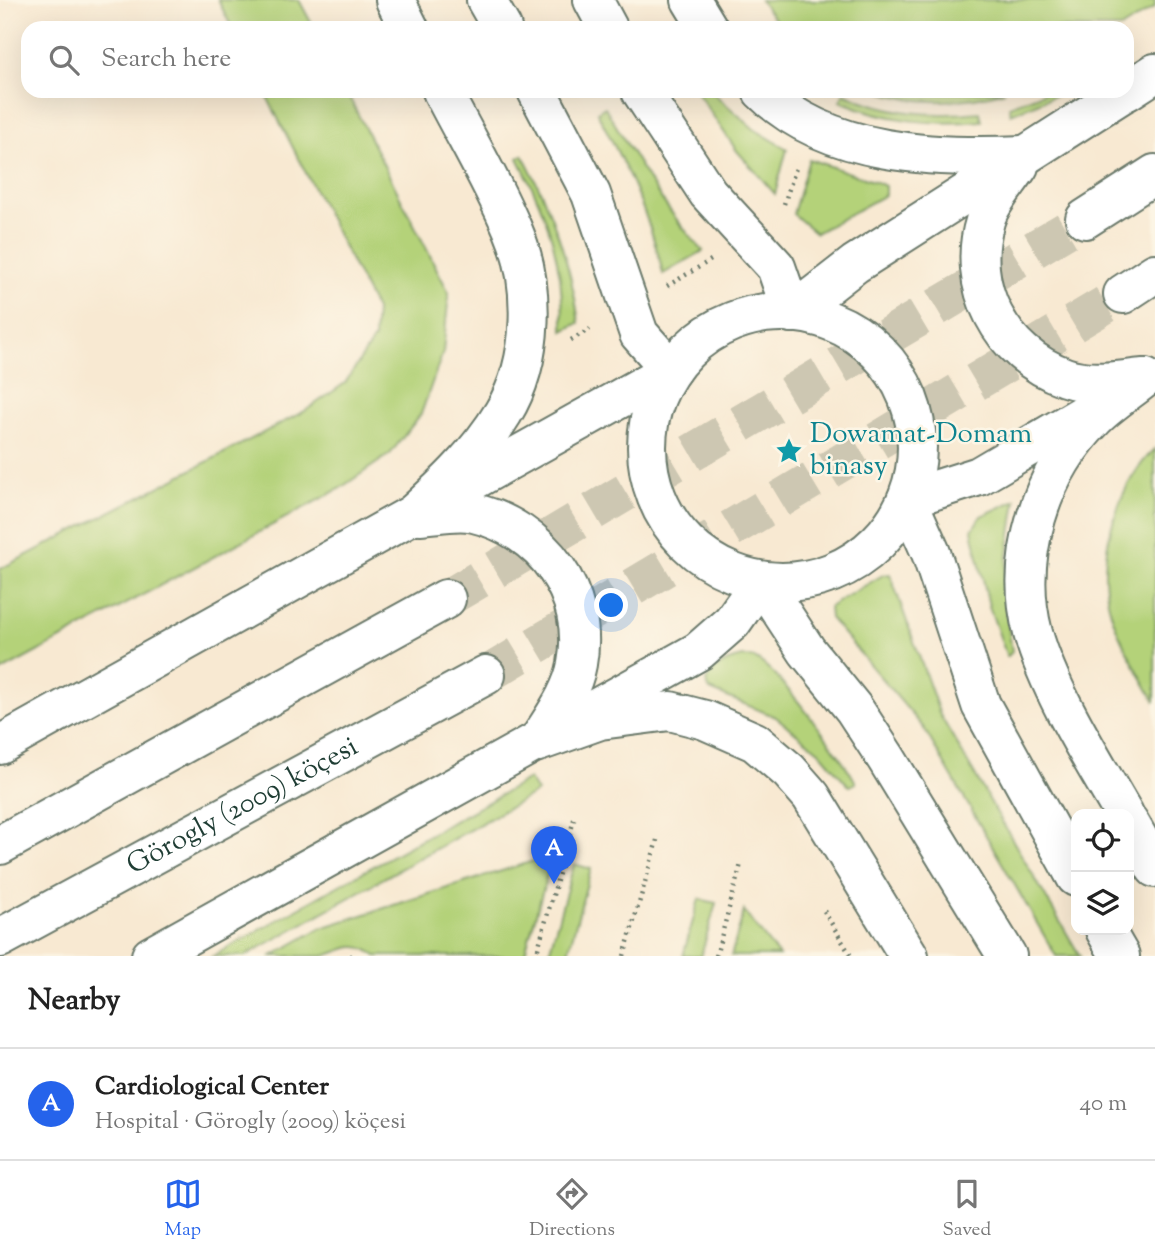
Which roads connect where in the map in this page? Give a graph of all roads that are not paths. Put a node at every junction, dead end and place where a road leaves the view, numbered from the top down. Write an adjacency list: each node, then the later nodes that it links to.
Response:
1 (395, 0): 5 (main road)
2 (486, 0): 6 (main road)
3 (593, 0): 7 (main road)
4 (691, 0): 8 (main road)
5 (406, 21)
6 (498, 21)
7 (604, 21)
8 (704, 21)
9 (1155, 73): 10 (main road)
10 (1134, 86)
11 (446, 98): 25 (main road)
12 (541, 98): 22 (main road)
13 (645, 98): 21 (main road)
14 (772, 98): 16 (main road)
15 (1116, 98): 16 (main road)
16 (1025, 155): 21 (main road); 23 (main road)
17 (1155, 174): 18 (main road)
18 (1085, 219)
19 (1155, 273): 20 (main road)
20 (1123, 294)
21 (792, 313): 22 (main road); 24 (main road)
22 (671, 370): 25 (main road); 26 (main road)
23 (1150, 375): 24 (main road); 31 (main road)
24 (906, 499): 26 (main road); 35 (main road)
25 (411, 516): 29 (main road); 30 (main road)
26 (761, 581): 29 (main road); 40 (main road)
27 (446, 599): 33 (main road)
28 (486, 676): 37 (main road, Görogly (2009) köçesi)
29 (538, 741): 38 (main road); 39 (main road)
30 (0, 745)
31 (1121, 809)
32 (1134, 831): 34 (main road)
33 (0, 845)
34 (1155, 868)
35 (1073, 872)
36 (1108, 935): 41 (main road)
37 (0, 938)
38 (152, 956)
39 (909, 956)
40 (1007, 956)
41 (1120, 956)

